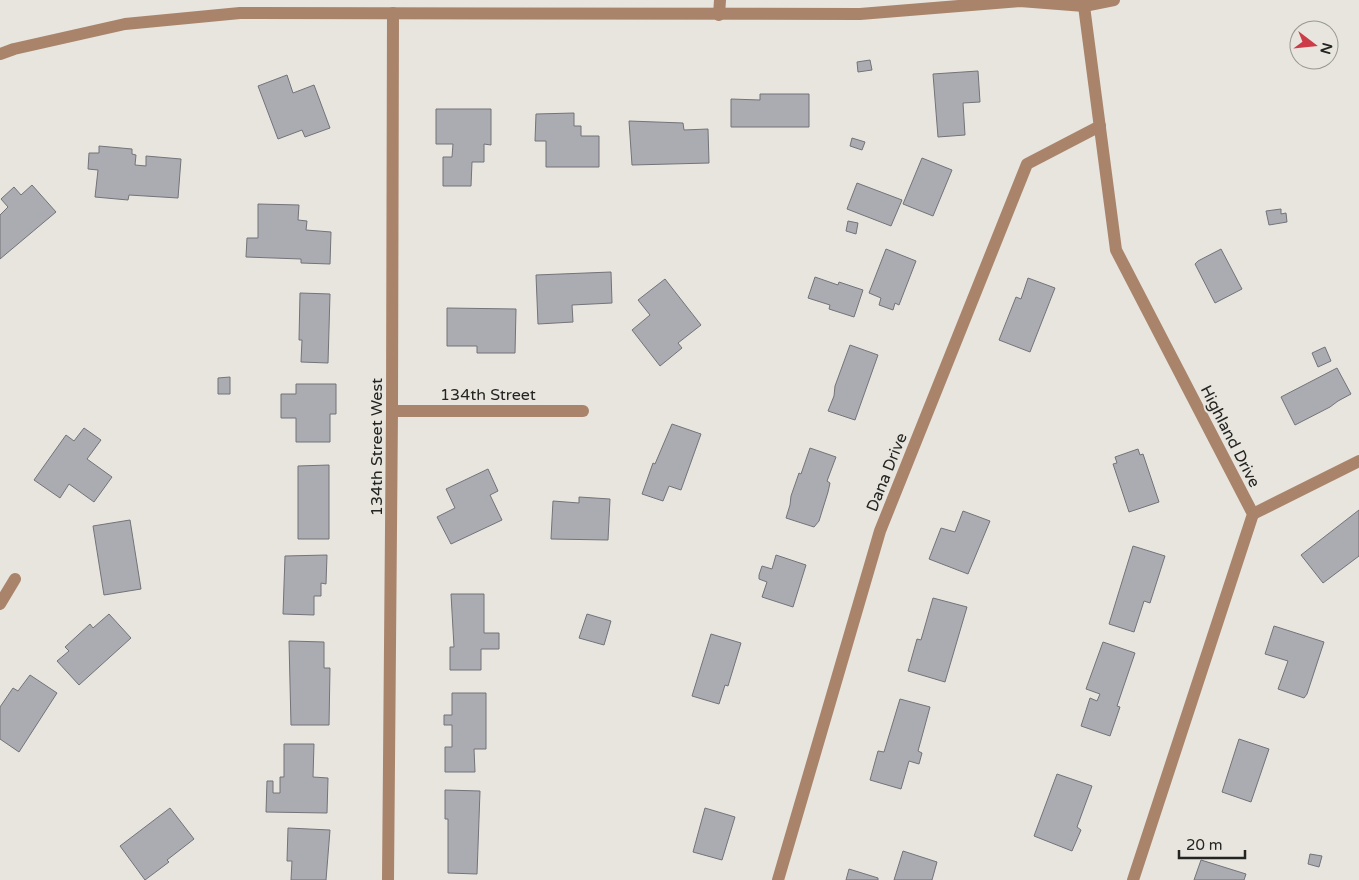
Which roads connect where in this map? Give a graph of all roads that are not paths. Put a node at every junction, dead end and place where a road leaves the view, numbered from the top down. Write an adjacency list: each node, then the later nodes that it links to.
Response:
1 (720, 0): 5 (street)
2 (1114, 0): 3 (street)
3 (1084, 6): 5 (street); 7 (street, Highland Drive)
4 (393, 13): 5 (street); 6 (street); 8 (street, 134th Street West)
5 (719, 15)
6 (0, 54)
7 (1100, 126): 11 (street, Highland Drive); 15 (street, Dana Drive)
8 (392, 411): 9 (street, 134th Street); 14 (street, 134th Street West)
9 (583, 411)
10 (1359, 461): 11 (street)
11 (1253, 514): 16 (street, Highland Drive)
12 (15, 580): 13 (street)
13 (0, 604)
14 (388, 880)
15 (778, 880)
16 (1133, 880)

